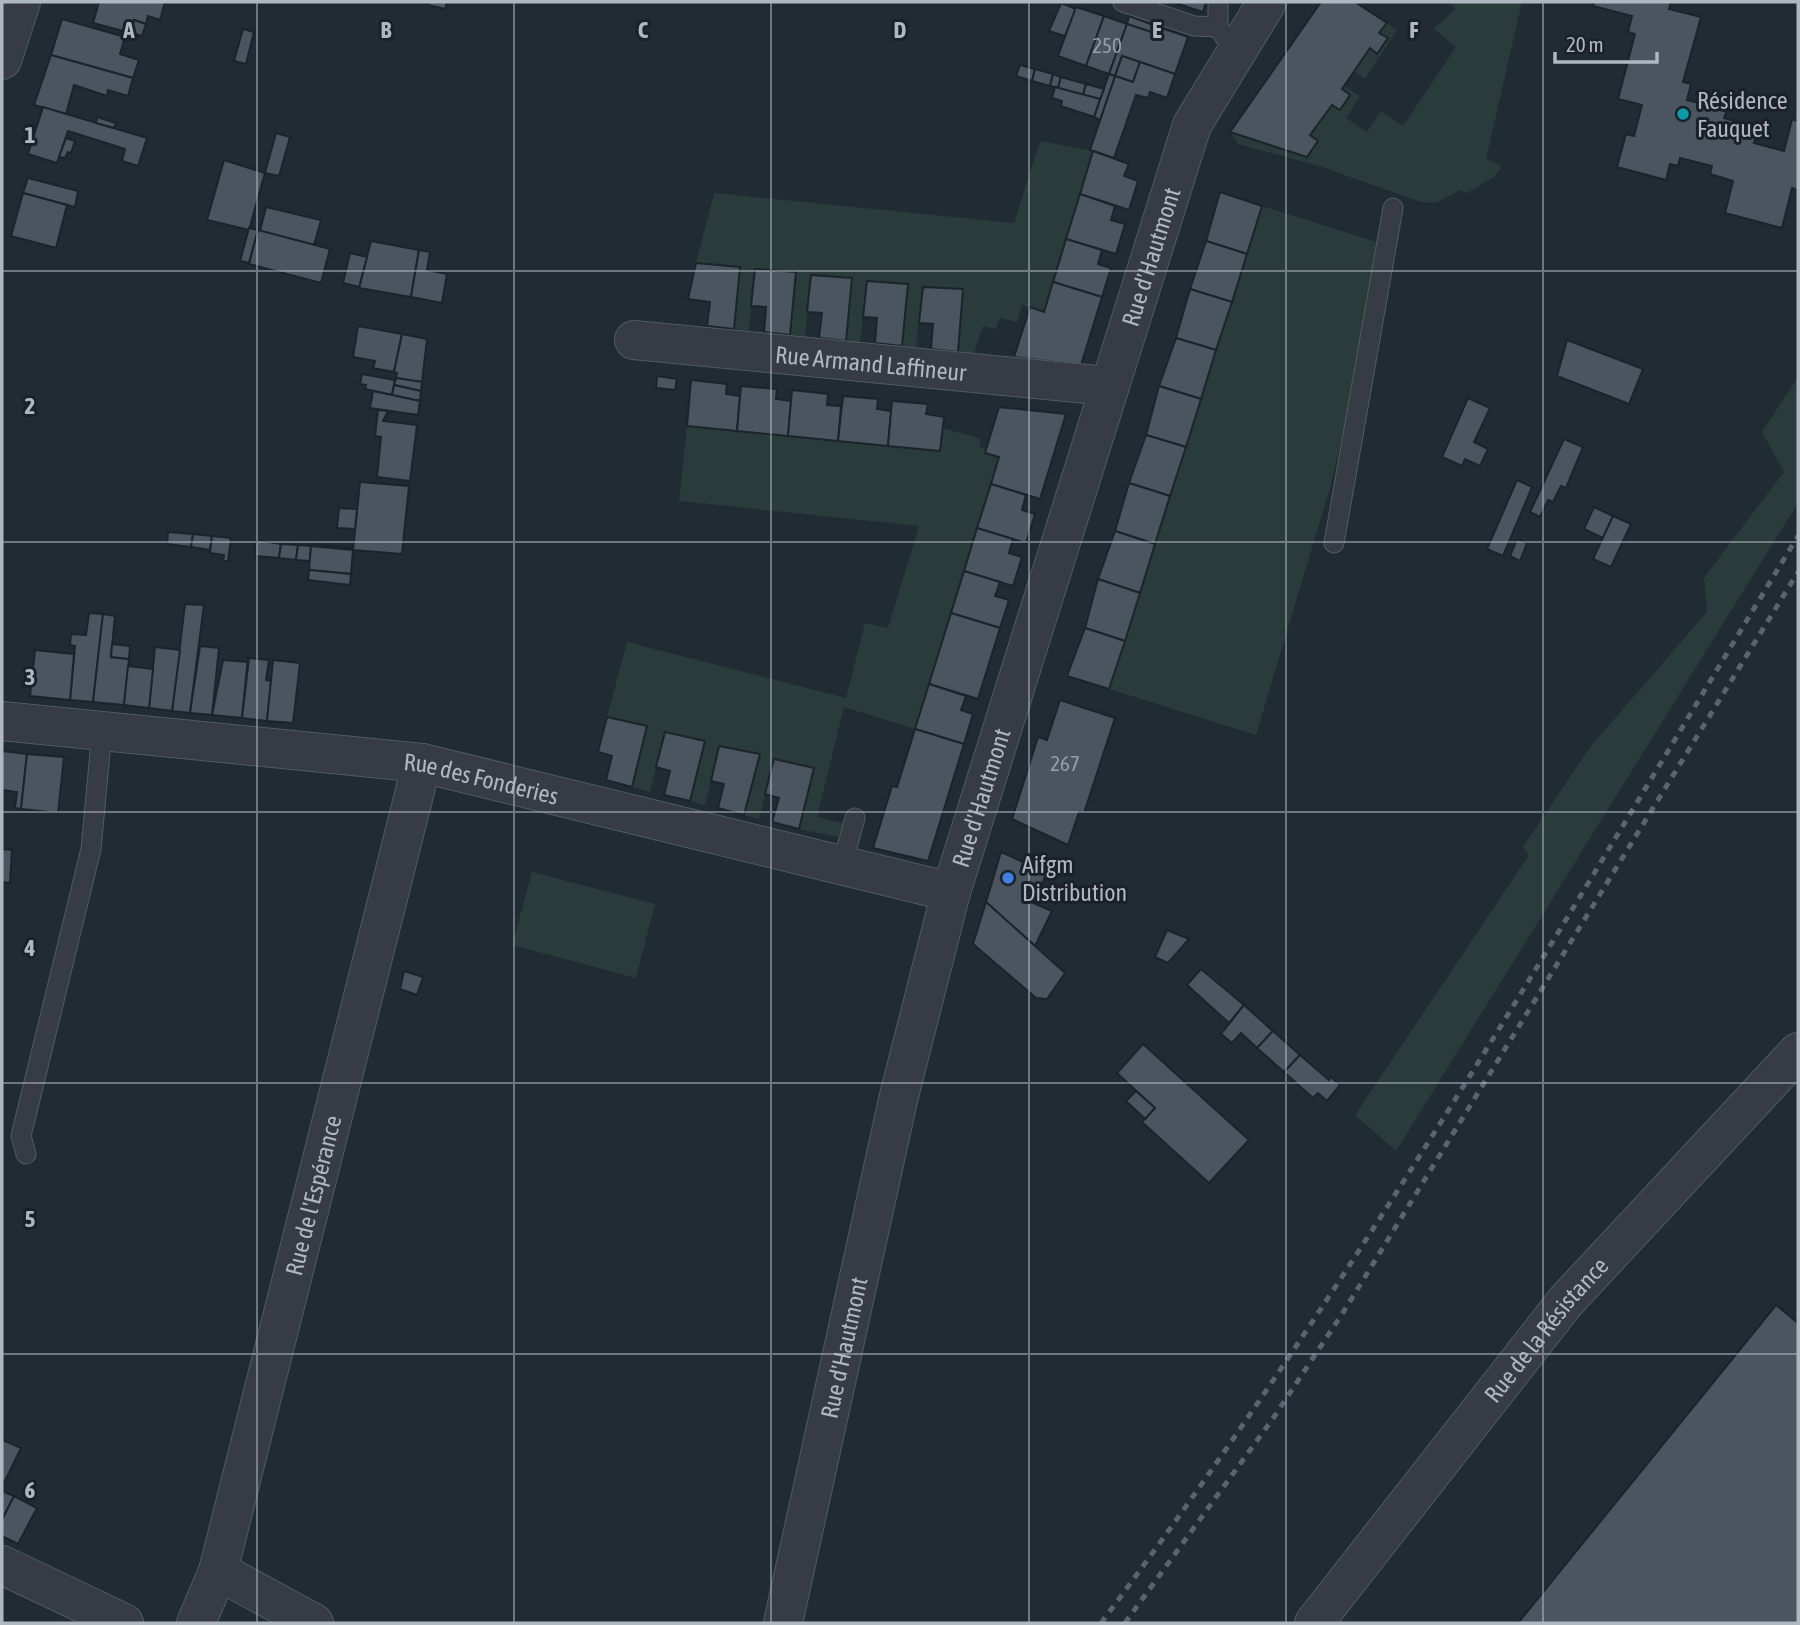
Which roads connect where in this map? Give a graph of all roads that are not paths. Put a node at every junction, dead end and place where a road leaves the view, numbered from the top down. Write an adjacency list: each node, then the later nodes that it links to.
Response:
1 (21, 2): 6 (street)
2 (1123, 2): 5 (lane)
3 (1218, 2): 5 (lane)
4 (1268, 2): 5 (street, Rue d'Hautmont)
5 (1227, 39): 9 (street, Rue d'Hautmont)
6 (2, 60)
7 (1393, 208): 10 (lane)
8 (634, 340): 9 (street, Rue Armand Laffineur)
9 (1107, 386): 16 (street, Rue d'Hautmont)
10 (1334, 543)
11 (2, 721): 12 (street, Rue des Fonderies)
12 (102, 731): 13 (street, Rue des Fonderies); 18 (lane)
13 (422, 763): 15 (street, Rue des Fonderies); 20 (street, Rue de l'Espérance)
14 (855, 818): 15 (lane)
15 (842, 865): 16 (street, Rue des Fonderies)
16 (951, 892): 24 (street, Rue d'Hautmont)
17 (1798, 1052): 25 (street, Rue de la Résistance)
18 (26, 1154)
19 (4, 1570): 21 (street)
20 (218, 1571): 22 (street, Rue de l'Espérance); 23 (street)
21 (124, 1623)
22 (196, 1623)
23 (314, 1623)
24 (783, 1623)
25 (1314, 1623)

